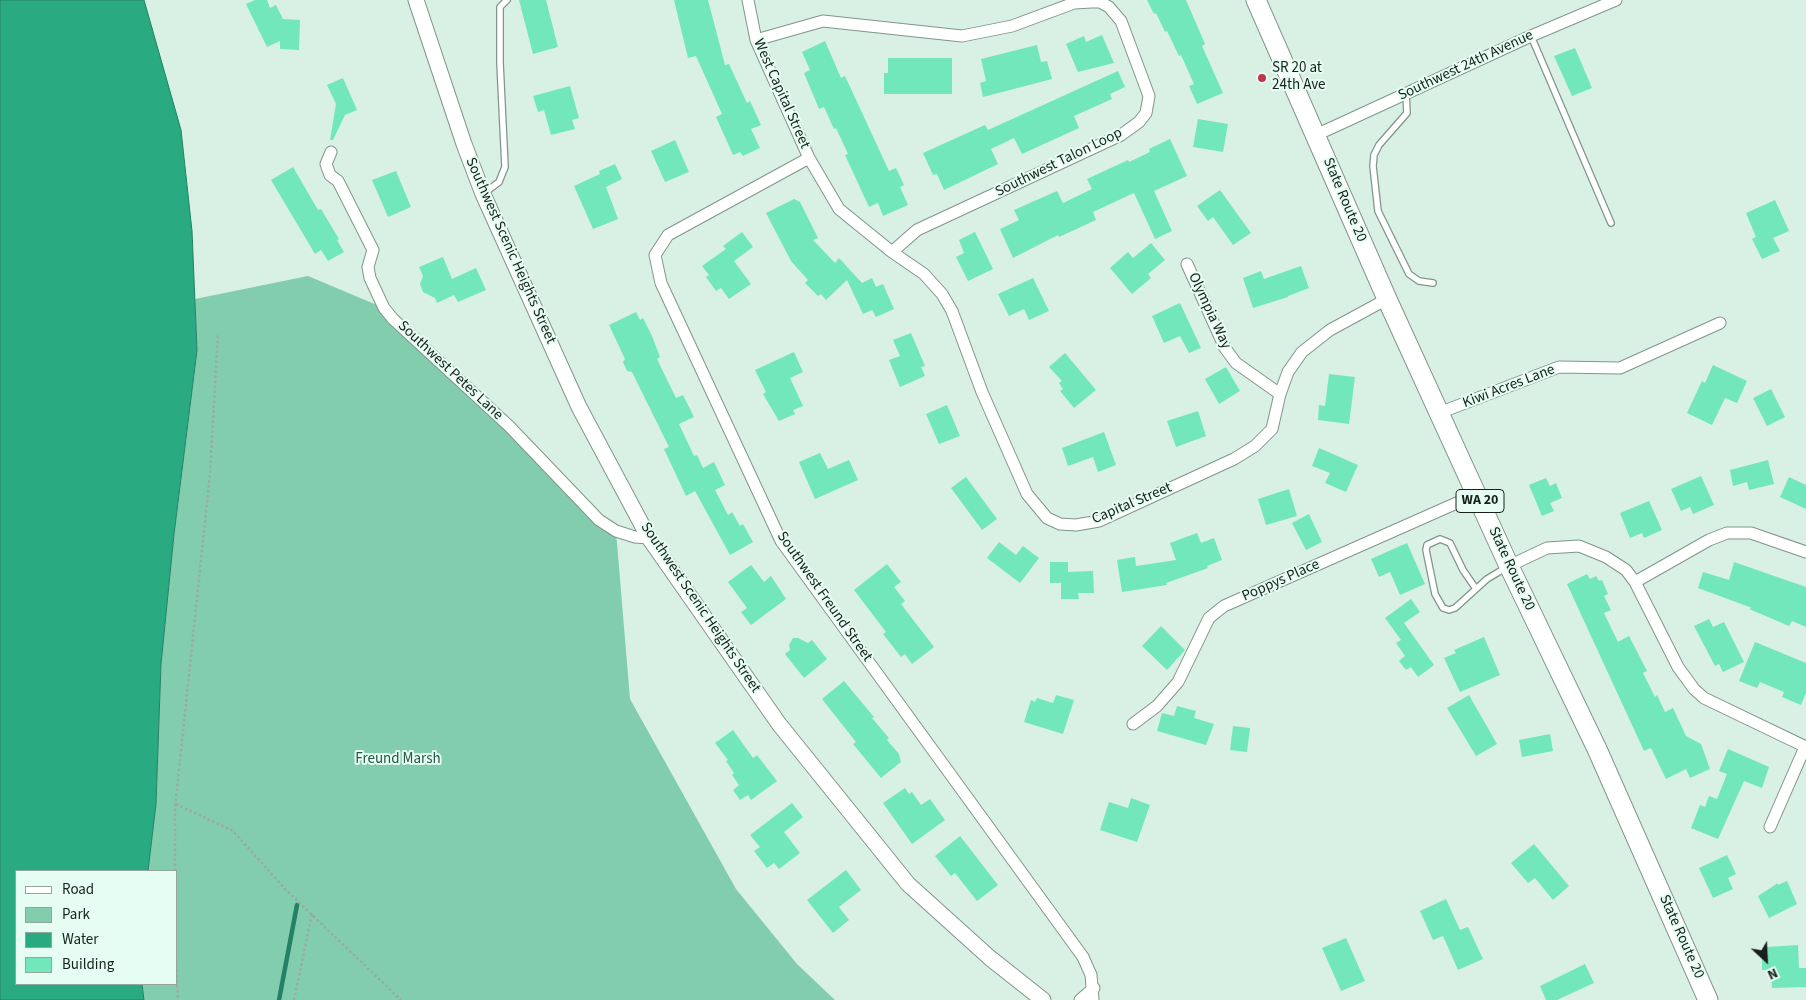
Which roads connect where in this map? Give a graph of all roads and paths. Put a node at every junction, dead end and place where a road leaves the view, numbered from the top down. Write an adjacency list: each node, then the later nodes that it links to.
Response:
1 (416, 0): 12 (street, Southwest Scenic Heights Street)
2 (507, 0): 12 (lane)
3 (748, 0): 7 (street, West Capital Street)
4 (1256, 0): 9 (main road, State Route 20 / WA 20)
5 (1616, 0): 6 (street, Southwest 24th Avenue)
6 (1531, 36): 8 (street, Southwest 24th Avenue); 13 (lane)
7 (756, 40): 11 (street, West Capital Street); 14 (street, Southwest Talon Loop)
8 (1406, 94): 9 (street, Southwest 24th Avenue); 16 (lane)
9 (1316, 135): 17 (main road, State Route 20 / WA 20)
10 (331, 152): 23 (street, Southwest Petes Lane)
11 (809, 158): 14 (street, West Capital Street); 35 (street, Southwest Freund Street)
12 (484, 194): 23 (street, Southwest Scenic Heights Street)
13 (1611, 222)
14 (892, 252): 20 (street, Capital Street)
15 (1187, 264): 20 (street, Olympia Way)
16 (1433, 284)
17 (1387, 299): 20 (street, Capital Street); 21 (main road, State Route 20 / WA 20)
18 (1720, 323): 21 (street, Kiwi Acres Lane)
19 (218, 333): 30 (path)
20 (1280, 394)
21 (1439, 413): 22 (main road, State Route 20 / WA 20)
22 (1478, 494): 25 (main road, State Route 20 / WA 20); 28 (street, Poppys Place)
23 (649, 538): 39 (street, Southwest Scenic Heights Street)
24 (1806, 552): 26 (street)
25 (1509, 566): 26 (street); 27 (lane); 41 (main road, State Route 20 / WA 20)
26 (1635, 582): 29 (street)
27 (1476, 589): 27 (lane)
28 (1133, 724)
29 (1805, 747): 31 (street)
30 (176, 804): 32 (path); 33 (path)
31 (1770, 827)
32 (175, 870)
33 (312, 914): 37 (path); 38 (path)
34 (177, 985): 36 (path)
35 (1094, 994): 40 (street, Southwest Freund Street)
36 (178, 1000)
37 (294, 1000)
38 (401, 1000)
39 (1043, 1000)
40 (1080, 1000)
41 (1708, 1000)

